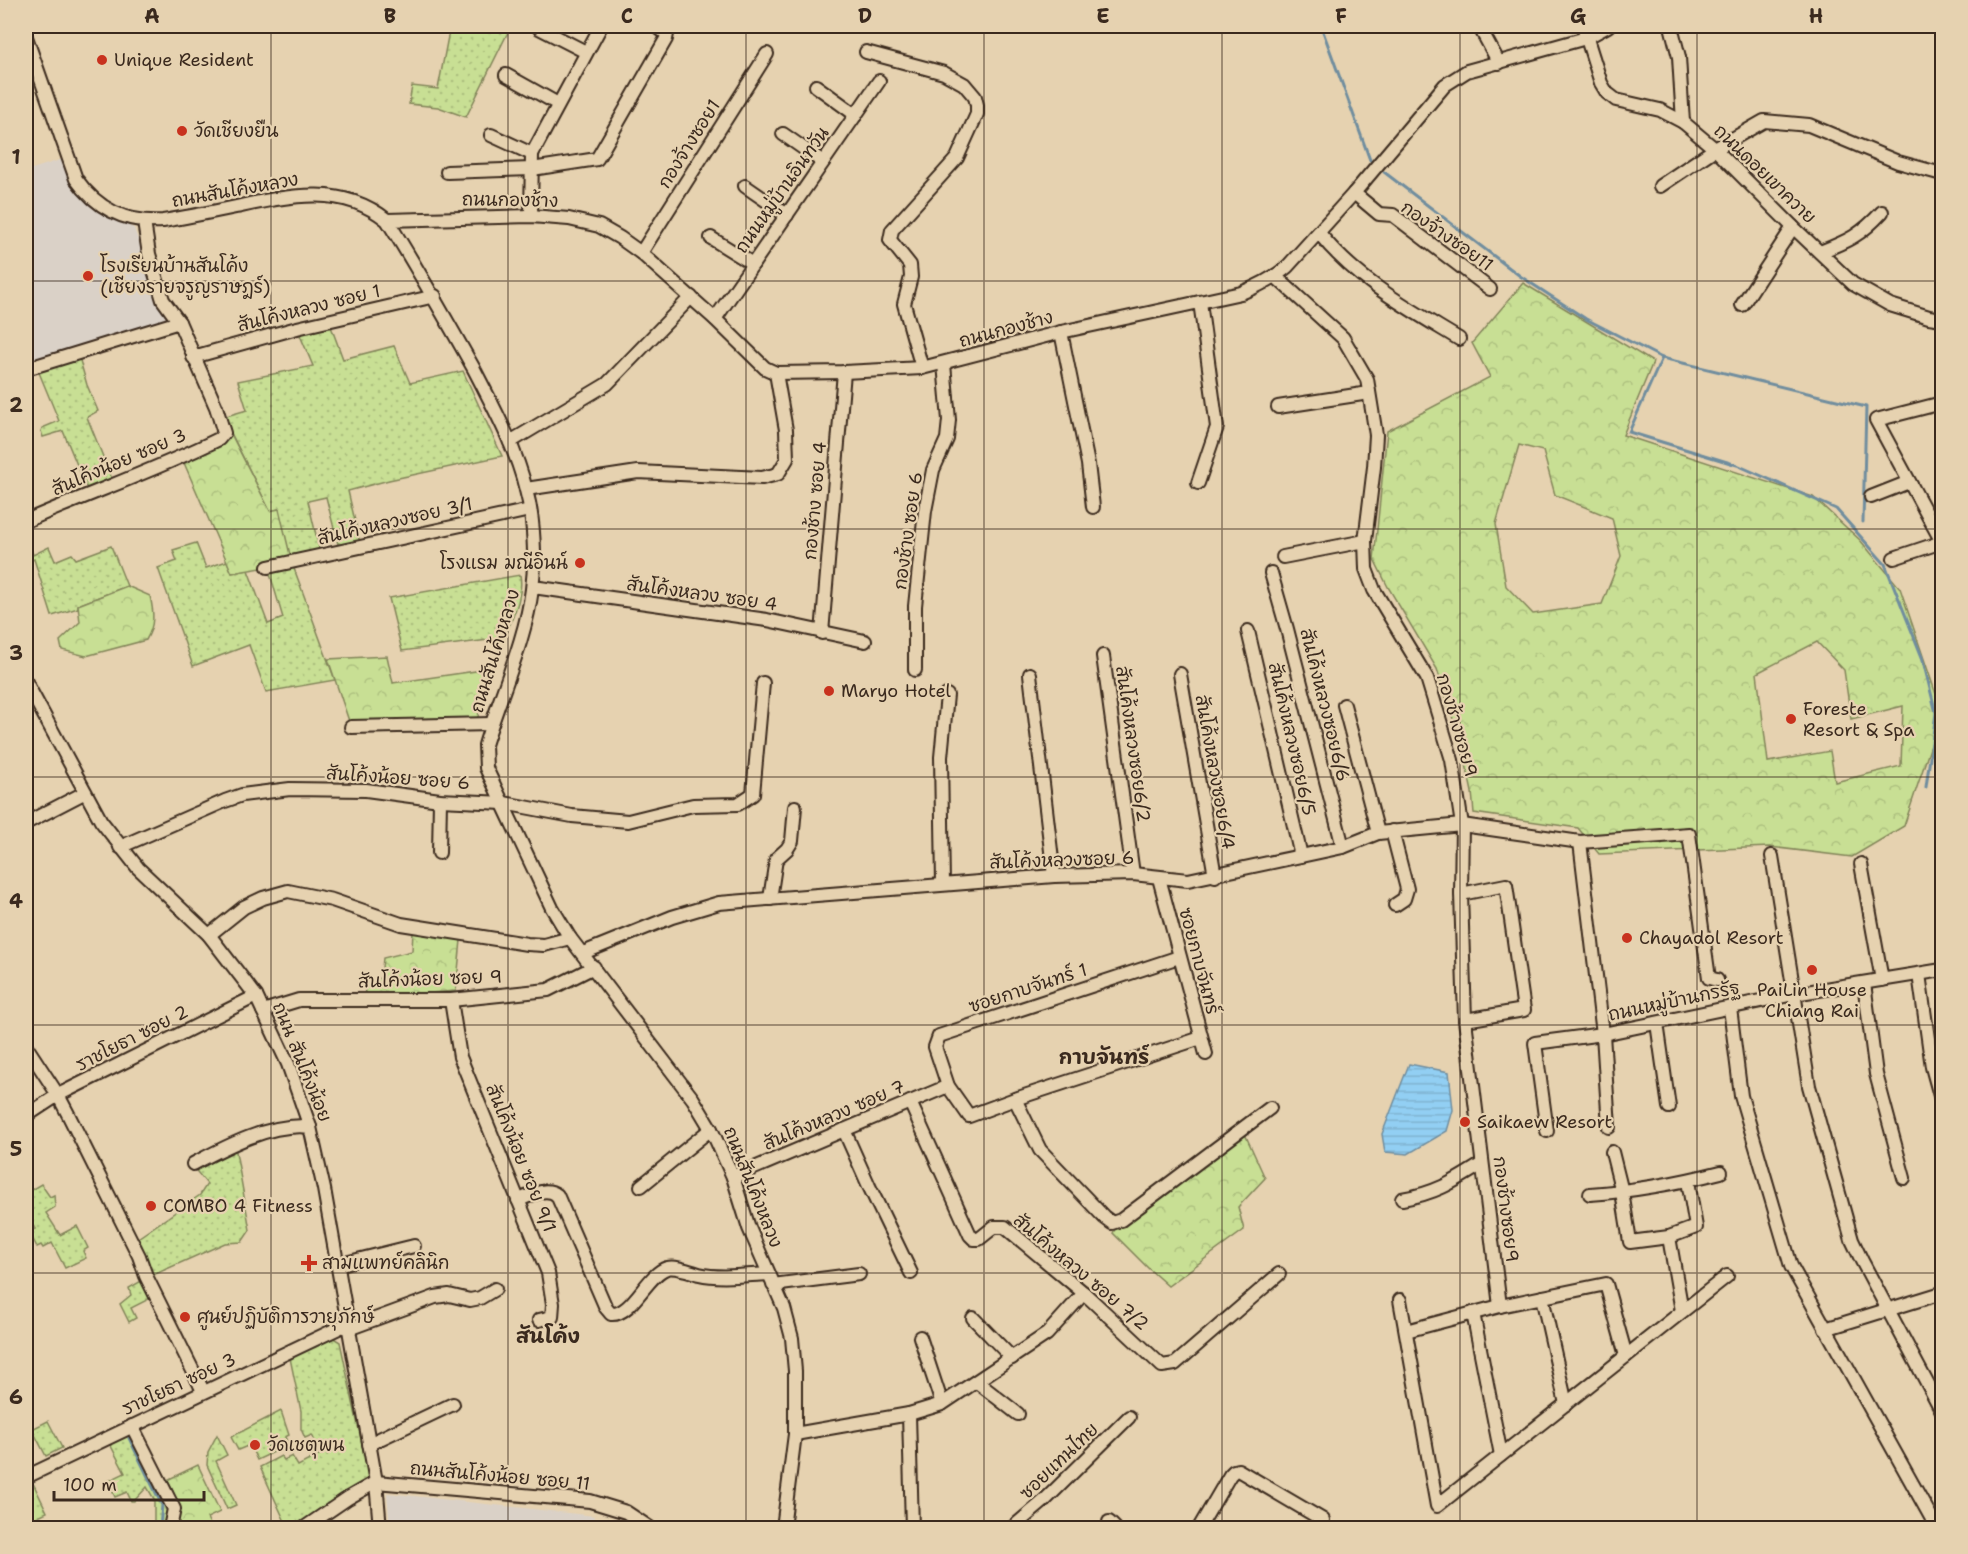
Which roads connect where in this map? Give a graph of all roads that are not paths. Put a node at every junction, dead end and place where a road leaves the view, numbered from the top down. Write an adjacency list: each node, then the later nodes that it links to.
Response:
1 (601, 26): 9 (street)
2 (656, 26): 24 (street)
3 (1479, 26): 12 (street)
4 (1608, 26): 7 (street, ถนนกองช้าง)
5 (1671, 26): 18 (street)
6 (539, 28): 9 (street)
7 (1585, 32): 12 (street, ถนนกองช้าง); 18 (street, ถนนดอยเขาควาย)
8 (26, 37): 34 (street, ถนนสันโค้งหลวง)
9 (586, 52): 16 (street)
10 (866, 52): 54 (street)
11 (767, 54): 39 (street, กองจ้างซอย1)
12 (1499, 63): 29 (street, ถนนกองช้าง)
13 (506, 75): 16 (street)
14 (879, 81): 17 (street, ถนนหมู่บ้านอินทวัน)
15 (816, 86): 17 (street)
16 (558, 104): 22 (street)
17 (856, 115): 23 (street, ถนนหมู่บ้านอินทวัน)
18 (1683, 122): 21 (street, ถนนดอยเขาควาย)
19 (783, 134): 23 (street)
20 (491, 135): 22 (street)
21 (1715, 149): 26 (street); 28 (street); 35 (street, ถนนดอยเขาควาย)
22 (532, 154): 24 (street)
23 (823, 162): 31 (street, ถนนหมู่บ้านอินทวัน)
24 (532, 169): 25 (street); 32 (street)
25 (447, 172)
26 (1942, 174)
27 (745, 186): 31 (street)
28 (1660, 186)
29 (1354, 193): 36 (street, ถนนกองช้าง); 42 (street, กองจ้างซอย11)
30 (1882, 212): 38 (street)
31 (787, 215): 40 (street, ถนนหมู่บ้านอินทวัน)
32 (531, 216): 33 (street, ถนนกองช้าง); 39 (street, ถนนกองช้าง)
33 (387, 220): 34 (street, ถนนสันโค้งหลวง); 43 (street, ถนนสันโค้งหลวง)
34 (144, 222): 49 (street)
35 (1793, 227): 38 (street, ถนนดอยเขาควาย); 46 (street)
36 (1319, 232): 41 (street, ถนนกองช้าง); 51 (street)
37 (711, 238): 40 (street)
38 (1820, 252): 48 (street, ถนนดอยเขาควาย)
39 (641, 253): 44 (street, ถนนกองช้าง)
40 (753, 264): 47 (street, ถนนหมู่บ้านอินทวัน)
41 (1275, 276): 45 (street, ถนนกองช้าง); 58 (street, กองช้างซอย9)
42 (1490, 289)
43 (435, 296): 52 (street, สันโค้งหลวง ซอย 1); 61 (street, ถนนสันโค้งหลวง)
44 (692, 297): 47 (street, ถนนกองช้าง); 61 (street)
45 (1200, 302): 50 (street, ถนนกองช้าง); 63 (street)
46 (1742, 305)
47 (715, 319): 57 (street, ถนนกองช้าง)
48 (1942, 319)
49 (179, 322): 52 (street); 55 (street)
50 (1061, 332): 53 (street, ถนนกองช้าง); 66 (street)
51 (1459, 339)
52 (193, 357): 68 (street, สันโค้งน้อย ซอย 3)
53 (944, 364): 54 (street, ถนนกองช้าง); 80 (street, กองช้าง ซอย 6)
54 (922, 368): 56 (street, ถนนกองช้าง)
55 (26, 369)
56 (844, 372): 57 (street, ถนนกองช้าง); 77 (street, กองช้าง ซอย 4)
57 (776, 373): 64 (street)
58 (1369, 393): 60 (street); 69 (street, กองช้างซอย9)
59 (1942, 403): 62 (street)
60 (1278, 407)
61 (510, 442): 64 (street, ถนนสันโค้งหลวง)
62 (1909, 482): 65 (street); 70 (street)
63 (1198, 483)
64 (526, 489): 67 (street, ถนนสันโค้งหลวง)
65 (1871, 497)
66 (1093, 507)
67 (530, 510): 73 (street, สันโค้งหลวงซอย 3/1); 75 (street, ถนนสันโค้งหลวง)
68 (26, 521)
69 (1365, 541): 71 (street); 94 (street, กองช้างซอย9)
70 (1942, 542): 72 (street)
71 (1283, 557)
72 (1894, 558)
73 (268, 567)
74 (1270, 573): 99 (street, สันโค้งหลวงซอย6/6)
75 (533, 587): 77 (street, สันโค้งหลวง ซอย 4); 87 (street, ถนนสันโค้งหลวง)
76 (1248, 631): 101 (street, สันโค้งหลวงซอย6/5)
77 (822, 633): 78 (street, สันโค้งหลวง ซอย 4)
78 (866, 640)
79 (1103, 656): 104 (street, สันโค้งหลวงซอย6/2)
80 (915, 670)
81 (1030, 674): 105 (street)
82 (1180, 674): 106 (street, สันโค้งหลวงซอย6/4)
83 (26, 682): 89 (street, ถนน สันโค้งน้อย)
84 (763, 683): 91 (street, สันโค้งน้อย ซอย 6)
85 (947, 695): 108 (street)
86 (1344, 705): 96 (street)
87 (491, 724): 88 (street); 91 (street, ถนนสันโค้งหลวง)
88 (351, 727)
89 (84, 793): 93 (street); 98 (street, ถนน สันโค้งน้อย)
90 (440, 800): 91 (street, สันโค้งน้อย ซอย 6); 98 (street, สันโค้งน้อย ซอย 6); 100 (street)
91 (504, 803): 113 (street, ถนนสันโค้งหลวง)
92 (795, 807): 110 (street)
93 (26, 823)
94 (1462, 825): 95 (street, สันโค้งหลวงซอย 6); 97 (street, สันโค้งหลวงซอย 6); 109 (street, กองช้างซอย9)
95 (1392, 831): 96 (street, สันโค้งหลวงซอย 6); 111 (street)
96 (1378, 833): 99 (street, สันโค้งหลวงซอย 6)
97 (1580, 842): 119 (street, สันโค้งหลวงซอย 6); 129 (street, ถนนหมู่บ้านกรรัฐ)
98 (120, 847): 112 (street, ถนน สันโค้งน้อย)
99 (1343, 847): 101 (street, สันโค้งหลวงซอย 6)
100 (439, 853)
101 (1301, 856): 106 (street, สันโค้งหลวงซอย 6)
102 (1772, 856): 122 (street)
103 (1861, 864): 120 (street)
104 (1133, 874): 105 (street, สันโค้งหลวงซอย 6); 107 (street, สันโค้งหลวงซอย 6)
105 (1054, 876): 108 (street, สันโค้งหลวงซอย 6)
106 (1215, 876): 107 (street, สันโค้งหลวงซอย 6)
107 (1159, 878): 115 (street, ซอยกาบจันทร์)
108 (943, 884): 110 (street, สันโค้งหลวงซอย 6)
109 (1461, 894): 127 (street, กองช้างซอย9); 127 (street)
110 (771, 899): 114 (street, สันโค้งหลวงซอย 6)
111 (1395, 905)
112 (209, 935): 113 (street); 123 (street, ถนน สันโค้งน้อย)
113 (570, 938): 114 (street, ถนนสันโค้งหลวง)
114 (583, 953): 116 (street, ถนนสันโค้งหลวง)
115 (1179, 957): 130 (street, ซอยกาบจันทร์); 133 (street, ซอยกาบจันทร์ 1)
116 (594, 968): 124 (street, สันโค้งน้อย ซอย 9); 143 (street, ถนนสันโค้งหลวง)
117 (1942, 970): 118 (street, ถนนหมู่บ้านกรรัฐ)
118 (1919, 974): 120 (street, ถนนหมู่บ้านกรรัฐ); 137 (street)
119 (1718, 980)
120 (1882, 980): 121 (street, ถนนหมู่บ้านกรรัฐ)
121 (1864, 983): 122 (street, ถนนหมู่บ้านกรรัฐ); 151 (street)
122 (1794, 994): 125 (street, ถนนหมู่บ้านกรรัฐ); 173 (street)
123 (256, 996): 126 (street, ถนน สันโค้งน้อย); 134 (street, ราชโยธา ซอย 2)
124 (450, 1000): 126 (street, สันโค้งน้อย ซอย 9); 157 (street, สันโค้งน้อย ซอย 9/1)
125 (1730, 1008): 128 (street, ถนนหมู่บ้านกรรัฐ); 178 (street)
126 (263, 1011): 141 (street, ถนน สันโค้งน้อย)
127 (1465, 1020): 148 (street, กองช้างซอย9)
128 (1657, 1023): 129 (street, ถนนหมู่บ้านกรรัฐ); 138 (street)
129 (1604, 1035): 142 (street); 145 (street)
130 (1201, 1038): 132 (street, ซอยกาบจันทร์); 135 (street)
131 (26, 1046): 134 (street)
132 (1206, 1054)
133 (948, 1086): 135 (street, ซอยกาบจันทร์ 1); 136 (street, สันโค้งหลวง ซอย 7)
134 (58, 1095): 140 (street, ราชโยธา ซอย 2); 184 (street)
135 (1015, 1099): 139 (street)
136 (910, 1102): 144 (street, สันโค้งหลวง ซอย 7); 167 (street, สันโค้งหลวง ซอย 7/2)
137 (1942, 1103)
138 (1669, 1107)
139 (1270, 1108)
140 (26, 1116)
141 (310, 1127): 147 (street); 160 (street, ถนน สันโค้งน้อย)
142 (1610, 1127)
143 (711, 1129): 150 (street, ถนนสันโค้งหลวง); 153 (street)
144 (844, 1130): 150 (street, สันโค้งหลวง ซอย 7); 161 (street)
145 (1547, 1131)
146 (1612, 1152): 154 (street)
147 (193, 1164)
148 (1482, 1164): 156 (street); 171 (street, กองช้างซอย9)
149 (1721, 1172): 152 (street)
150 (733, 1177): 165 (street, ถนนสันโค้งหลวง)
151 (1904, 1178)
152 (1688, 1180): 154 (street); 158 (street)
153 (641, 1186)
154 (1622, 1192): 155 (street); 158 (street)
155 (1590, 1194)
156 (1402, 1199)
157 (518, 1200): 165 (street); 176 (street, สันโค้งน้อย ซอย 9/1)
158 (1668, 1237): 172 (street)
159 (414, 1246): 160 (street)
160 (337, 1265): 177 (street, ถนน สันโค้งน้อย)
161 (911, 1273)
162 (859, 1274): 165 (street)
163 (1279, 1274): 167 (street, สันโค้งหลวง ซอย 7/2)
164 (1727, 1276): 172 (street)
165 (771, 1279): 193 (street, ถนนสันโค้งหลวง)
166 (495, 1289): 177 (street, ราชโยธา ซอย 3)
167 (1084, 1293): 182 (street)
168 (1942, 1293): 173 (street)
169 (1542, 1297): 171 (street); 181 (street); 187 (street)
170 (1400, 1300): 179 (street)
171 (1500, 1306): 174 (street)
172 (1682, 1311): 181 (street)
173 (1888, 1311): 178 (street); 188 (street)
174 (1473, 1313): 179 (street); 195 (street)
175 (973, 1318): 182 (street)
176 (539, 1320)
177 (348, 1326): 184 (street, ราชโยธา ซอย 3); 194 (street, ถนน สันโค้งน้อย)
178 (1825, 1329): 207 (street)
179 (1406, 1331): 195 (street)
180 (920, 1337): 186 (street)
181 (1626, 1356): 187 (street)
182 (1012, 1358): 183 (street)
183 (977, 1382): 186 (street); 190 (street)
184 (203, 1391): 192 (street, ราชโยธา ซอย 3)
185 (453, 1404): 194 (street)
186 (942, 1404): 189 (street)
187 (1566, 1404): 195 (street)
188 (1942, 1412)
189 (909, 1414): 193 (street); 204 (street)
190 (1018, 1414)
191 (1129, 1418): 205 (street, ซอยแทนไทย)
192 (132, 1426): 196 (street, ราชโยธา ซอย 3); 199 (street)
193 (795, 1434): 203 (street, ถนนสันโค้งหลวง)
194 (369, 1444): 197 (street, ถนน สันโค้งน้อย)
195 (1501, 1455)
196 (26, 1477)
197 (376, 1482): 200 (street); 201 (street, ถนน สันโค้งน้อย); 202 (street, ถนนสันโค้งน้อย ซอย 11)
198 (1323, 1520): 206 (street)
199 (170, 1528)
200 (304, 1528)
201 (380, 1528)
202 (650, 1528)
203 (783, 1528)
204 (912, 1528)
205 (1012, 1528)
206 (1199, 1528)
207 (1936, 1528)

